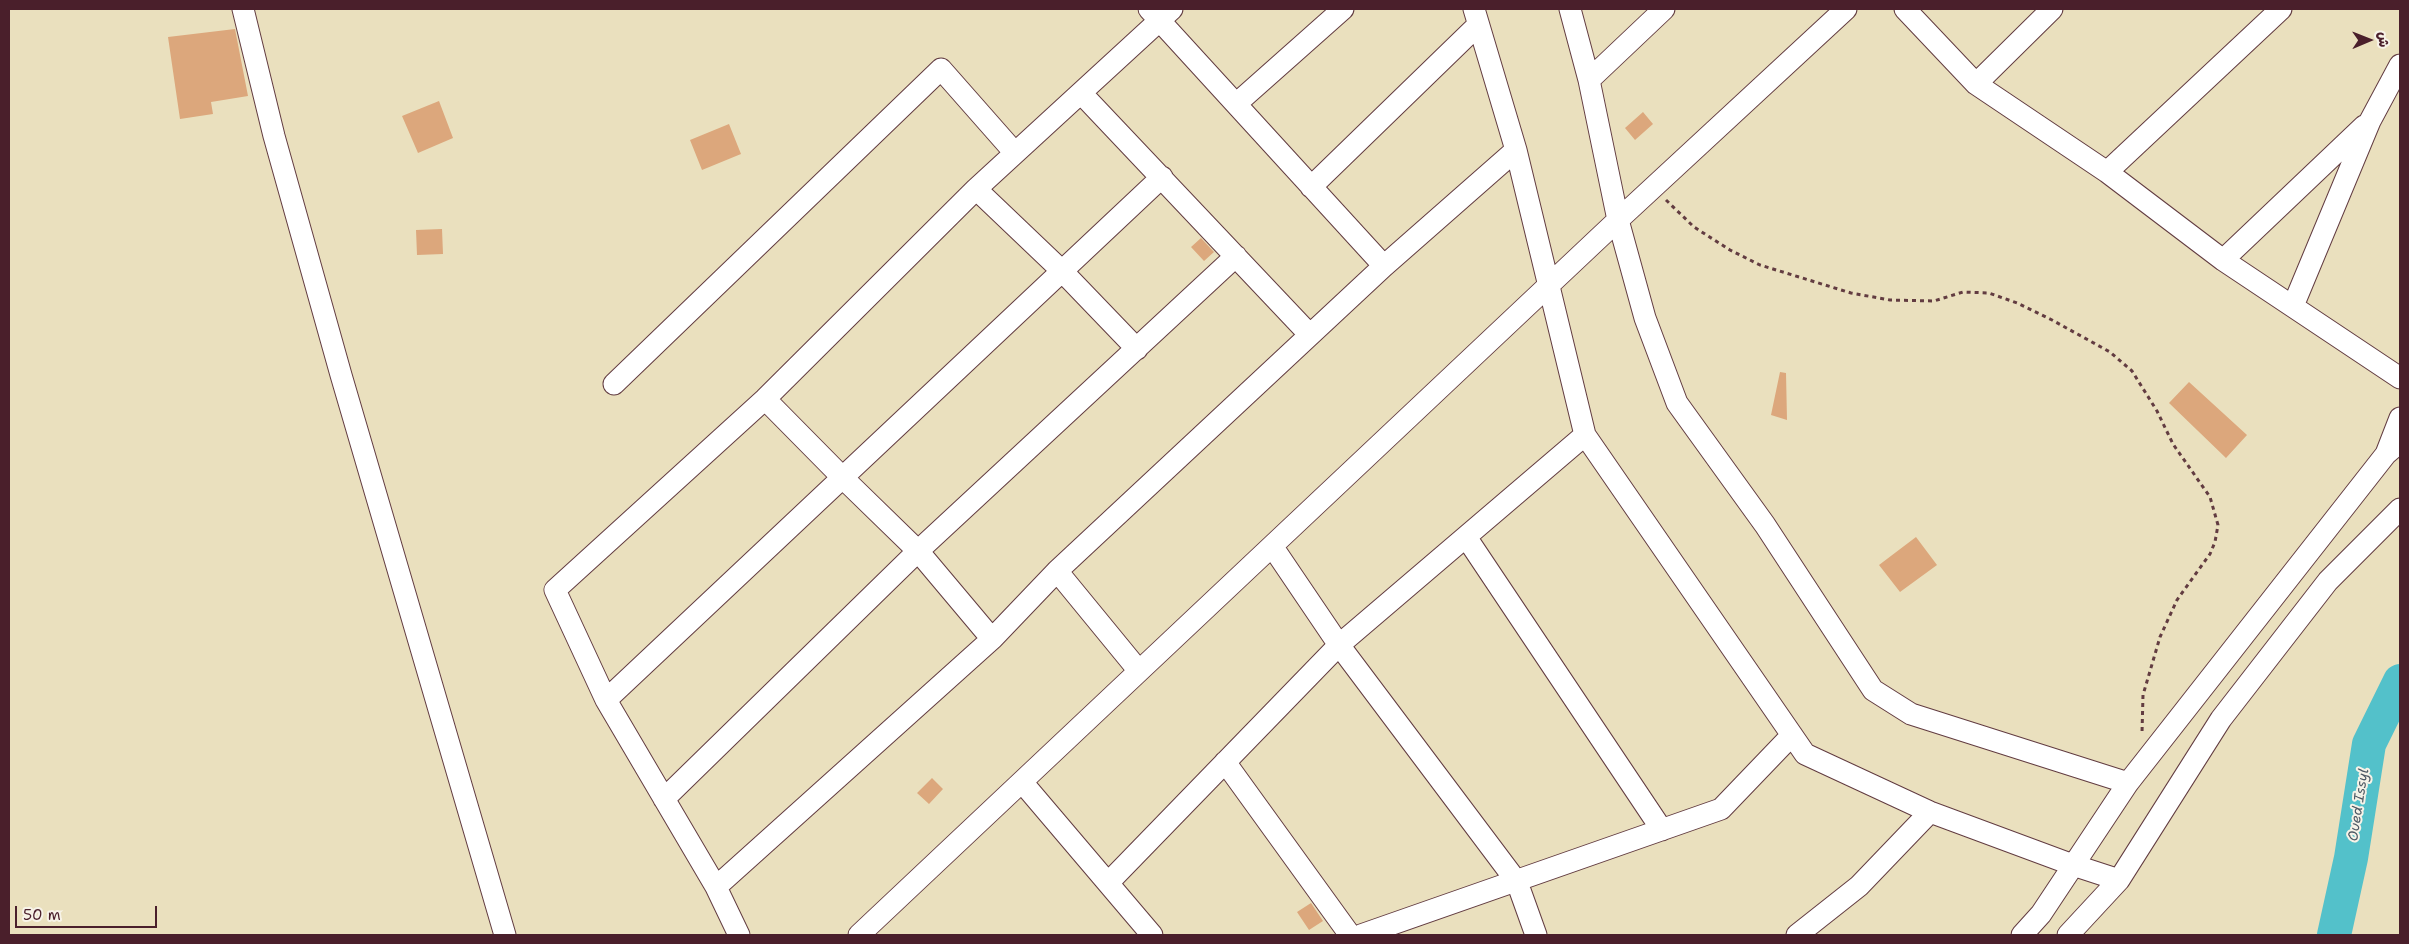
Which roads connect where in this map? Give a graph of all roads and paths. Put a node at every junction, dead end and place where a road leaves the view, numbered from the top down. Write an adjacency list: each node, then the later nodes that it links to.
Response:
1 (244, 9): 62 (street)
2 (1342, 9): 15 (street)
3 (1570, 9): 12 (street)
4 (1664, 9): 12 (street)
5 (1846, 9): 22 (street)
6 (1905, 9): 13 (street)
7 (2052, 9): 13 (street)
8 (2281, 9): 19 (street)
9 (1160, 13): 14 (street); 15 (street)
10 (1476, 17): 17 (street); 21 (street)
11 (2400, 65): 16 (street)
12 (1589, 80): 24 (street)
13 (1976, 84): 19 (street)
14 (1081, 93): 18 (street); 20 (street)
15 (1236, 104): 21 (street)
16 (2370, 121): 26 (street); 30 (street)
17 (1516, 150): 27 (street); 29 (street)
18 (1015, 153): 23 (street); 34 (street)
19 (2107, 172): 26 (street)
20 (1162, 177): 25 (street); 28 (street)
21 (1311, 187): 27 (street)
22 (1653, 188): 24 (street); 50 (path)
23 (976, 189): 28 (street); 35 (street)
24 (1618, 220): 29 (street); 53 (street)
25 (1236, 256): 31 (street); 32 (street)
26 (2223, 260): 30 (street)
27 (1384, 266): 31 (street)
28 (1062, 271): 32 (street); 39 (street)
29 (1550, 285): 37 (street); 42 (street)
30 (2293, 306): 33 (street)
31 (1310, 335): 44 (street)
32 (1137, 349): 43 (street)
33 (2400, 378)
34 (614, 384)
35 (766, 398): 39 (street); 48 (street)
36 (2400, 418): 38 (street)
37 (1584, 436): 41 (street); 49 (street)
38 (2393, 448): 50 (street)
39 (843, 478): 43 (street); 48 (street)
40 (2400, 509): 58 (street)
41 (1466, 537): 46 (street); 56 (street)
42 (1272, 546): 46 (street); 47 (street)
43 (918, 550): 45 (street); 54 (street)
44 (1057, 571): 45 (street); 47 (street)
45 (992, 639): 61 (street)
46 (1339, 645): 51 (street); 59 (street)
47 (1139, 671): 52 (street)
48 (606, 700): 54 (street)
49 (1792, 735): 55 (street); 56 (street)
50 (2146, 760): 53 (street)
51 (1225, 762): 60 (street); 66 (street)
52 (1022, 782): 60 (street); 64 (street)
53 (2128, 783): 57 (street)
54 (664, 799): 61 (street)
55 (1930, 812): 57 (street); 69 (street)
56 (1662, 830): 59 (street)
57 (2073, 865): 58 (street); 70 (street)
58 (2119, 880): 71 (street)
59 (1517, 882): 67 (street); 68 (street)
60 (1108, 883): 65 (street)
61 (716, 888): 63 (street)
62 (505, 935)
63 (739, 935)
64 (859, 935)
65 (1152, 935)
66 (1350, 935)
67 (1361, 935)
68 (1536, 935)
69 (1797, 935)
70 (2022, 935)
71 (2068, 935)

